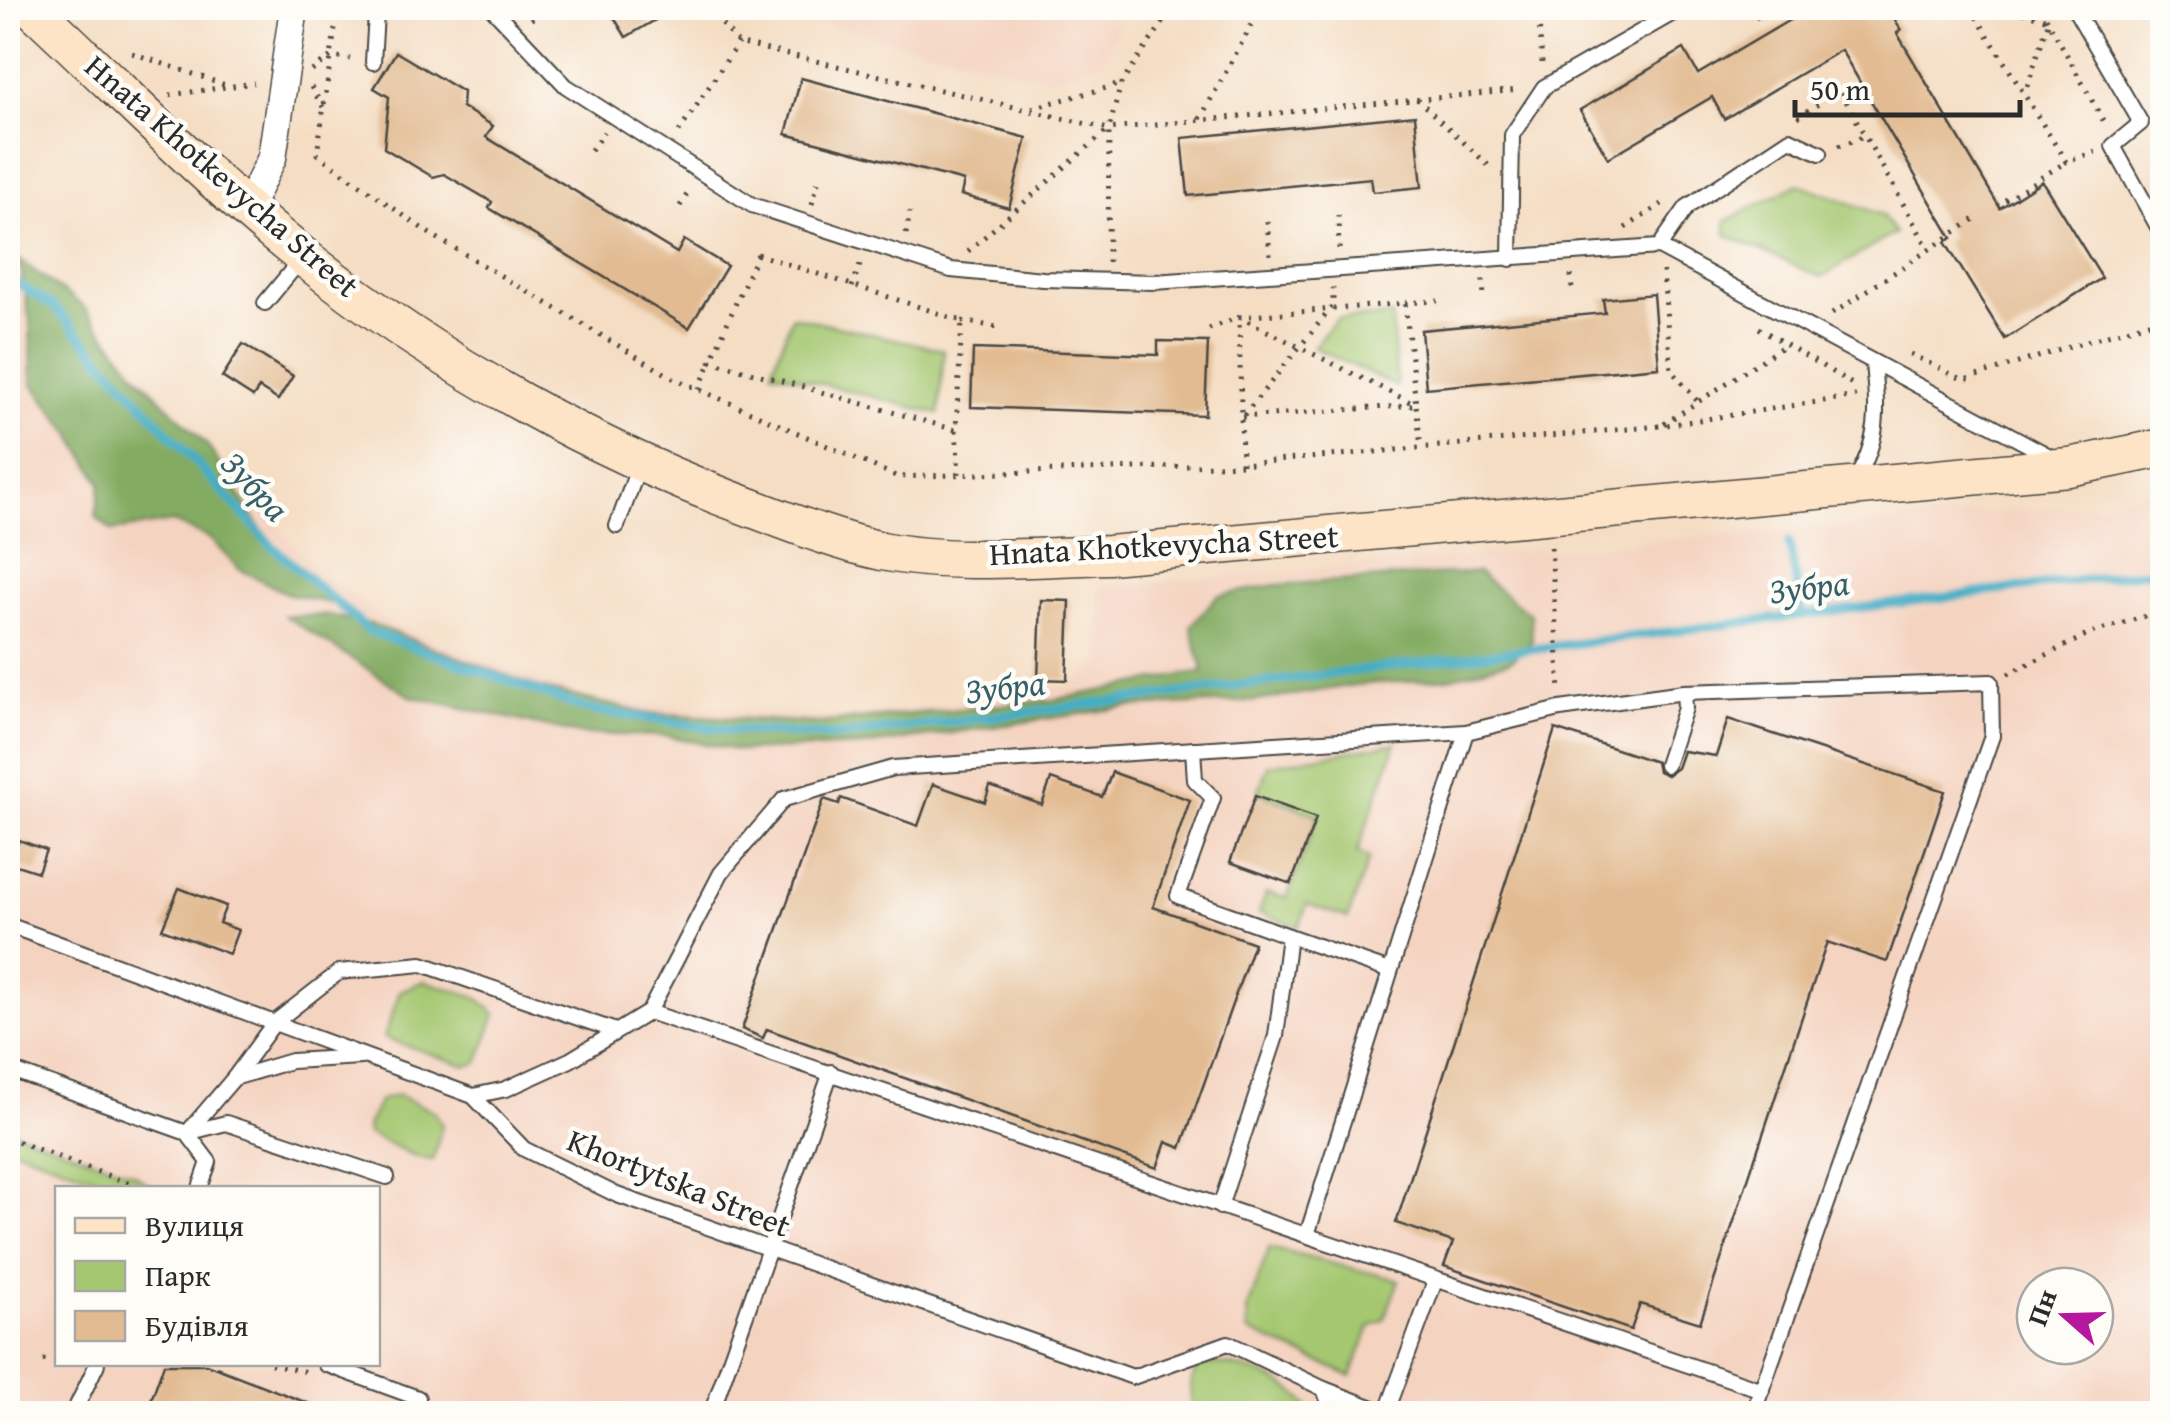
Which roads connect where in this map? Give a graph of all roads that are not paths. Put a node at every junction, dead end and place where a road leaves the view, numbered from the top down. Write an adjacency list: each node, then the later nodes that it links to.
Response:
1 (32, 8): 9 (street, Hnata Khotkevycha Street)
2 (294, 8): 9 (street)
3 (365, 8): 7 (lane)
4 (492, 8): 13 (lane)
5 (1682, 8): 13 (lane)
6 (2074, 8): 10 (lane)
7 (373, 62)
8 (1820, 153): 11 (lane)
9 (248, 207): 12 (street, Hnata Khotkevycha Street)
10 (2162, 234)
11 (1659, 247): 13 (lane); 15 (lane)
12 (303, 256): 14 (lane); 17 (street, Hnata Khotkevycha Street)
13 (1510, 259)
14 (264, 303)
15 (1874, 364): 18 (lane); 19 (lane)
16 (2162, 448): 18 (street, Hnata Khotkevycha Street)
17 (641, 462): 19 (street, Hnata Khotkevycha Street); 20 (lane)
18 (2068, 466): 19 (street, Hnata Khotkevycha Street)
19 (1851, 488)
20 (617, 526)
21 (1684, 692): 22 (lane); 24 (lane); 46 (lane)
22 (1466, 732): 23 (lane); 27 (lane)
23 (1193, 749): 26 (lane); 28 (lane)
24 (1666, 765)
25 (8, 924): 29 (lane, Khortytska Street)
26 (1289, 936): 27 (lane); 39 (lane)
27 (1387, 970): 40 (lane)
28 (650, 1012): 30 (lane); 33 (lane)
29 (274, 1023): 30 (lane); 31 (lane, Khortytska Street); 34 (lane)
30 (616, 1031): 35 (lane)
31 (367, 1056): 34 (lane); 35 (lane, Khortytska Street)
32 (8, 1068): 36 (lane)
33 (831, 1072): 39 (lane); 41 (lane)
34 (234, 1078): 36 (lane)
35 (473, 1096): 41 (lane, Khortytska Street)
36 (187, 1133): 37 (lane); 38 (lane)
37 (387, 1177)
38 (201, 1186)
39 (1220, 1207): 40 (lane)
40 (1307, 1235): 42 (lane)
41 (769, 1250): 45 (lane, Khortytska Street); 50 (lane)
42 (1434, 1281): 46 (lane); 48 (lane)
43 (96, 1366): 49 (lane)
44 (330, 1366): 47 (lane)
45 (1324, 1389): 48 (lane, Khortytska Street); 51 (lane)
46 (1762, 1390): 52 (lane)
47 (418, 1398)
48 (1386, 1413)
49 (73, 1414)
50 (710, 1414)
51 (1334, 1414)
52 (1753, 1414)

